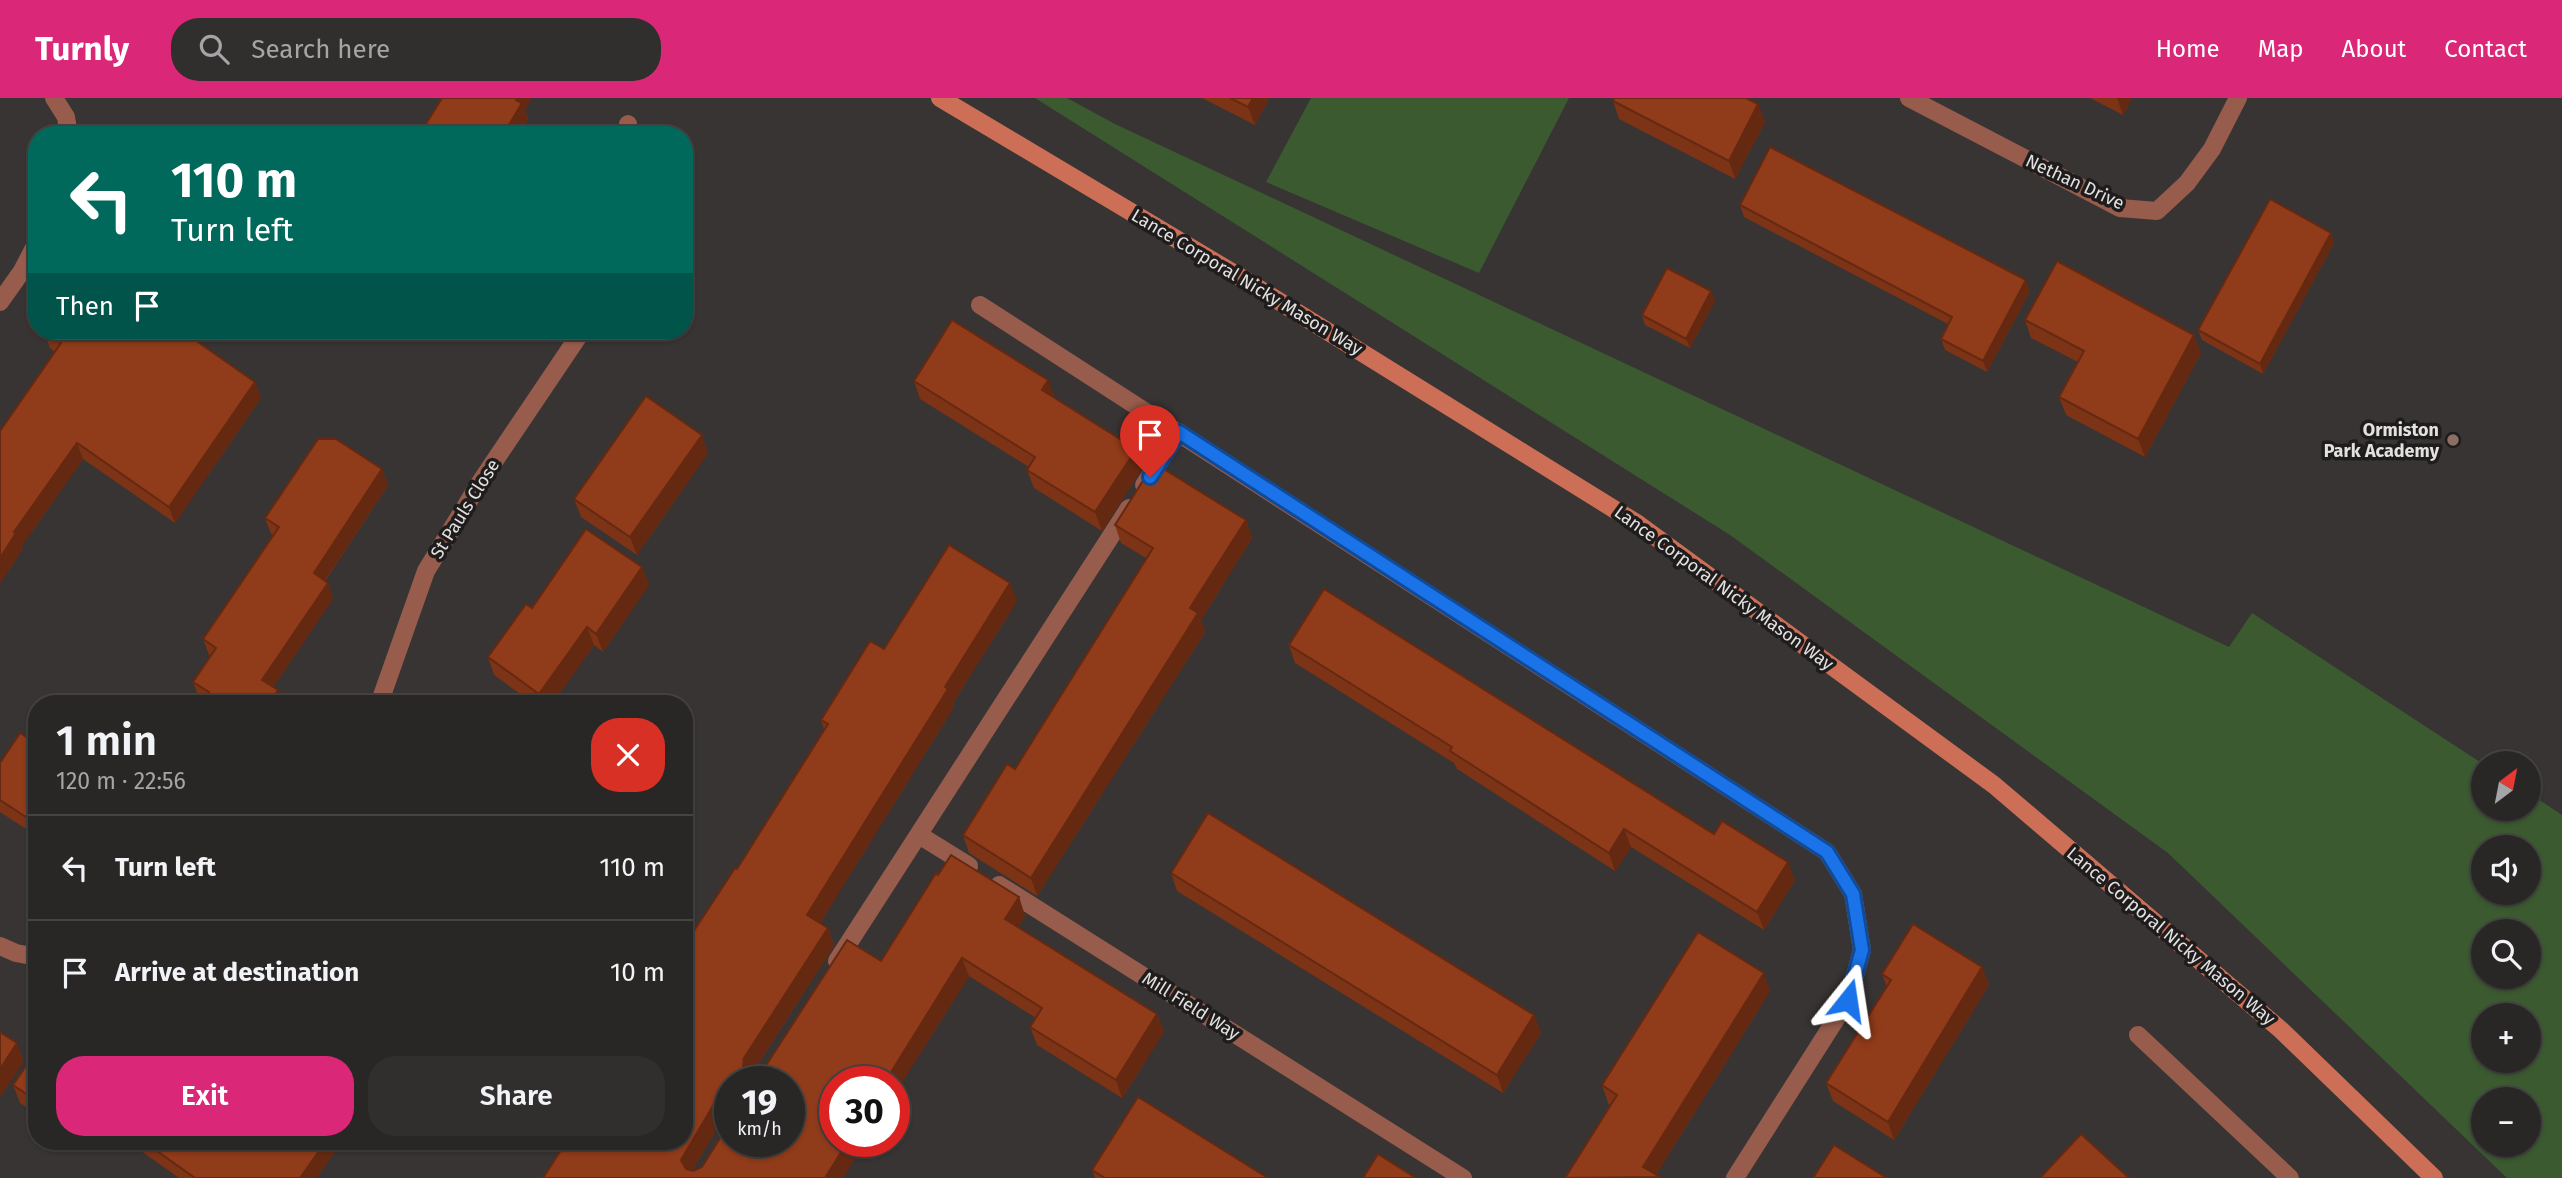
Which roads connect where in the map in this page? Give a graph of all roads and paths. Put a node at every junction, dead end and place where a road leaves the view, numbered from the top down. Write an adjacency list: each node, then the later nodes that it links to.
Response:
1 (54, 98): 5 (street)
2 (940, 98): 20 (main road, Lance Corporal Nicky Mason Way)
3 (1909, 98): 4 (street, Nethan Drive)
4 (2238, 98)
5 (68, 126)
6 (28, 259): 7 (street)
7 (0, 302)
8 (980, 305): 10 (street)
9 (576, 340): 11 (street, St Pauls Close)
10 (1179, 432): 12 (street); 18 (street)
11 (382, 695)
12 (919, 835): 15 (street); 17 (street, Mill Field Way)
13 (0, 946): 14 (street)
14 (28, 955)
15 (828, 976)
16 (2138, 1035): 19 (street)
17 (1463, 1178)
18 (1735, 1178)
19 (2290, 1178)
20 (2434, 1178)

